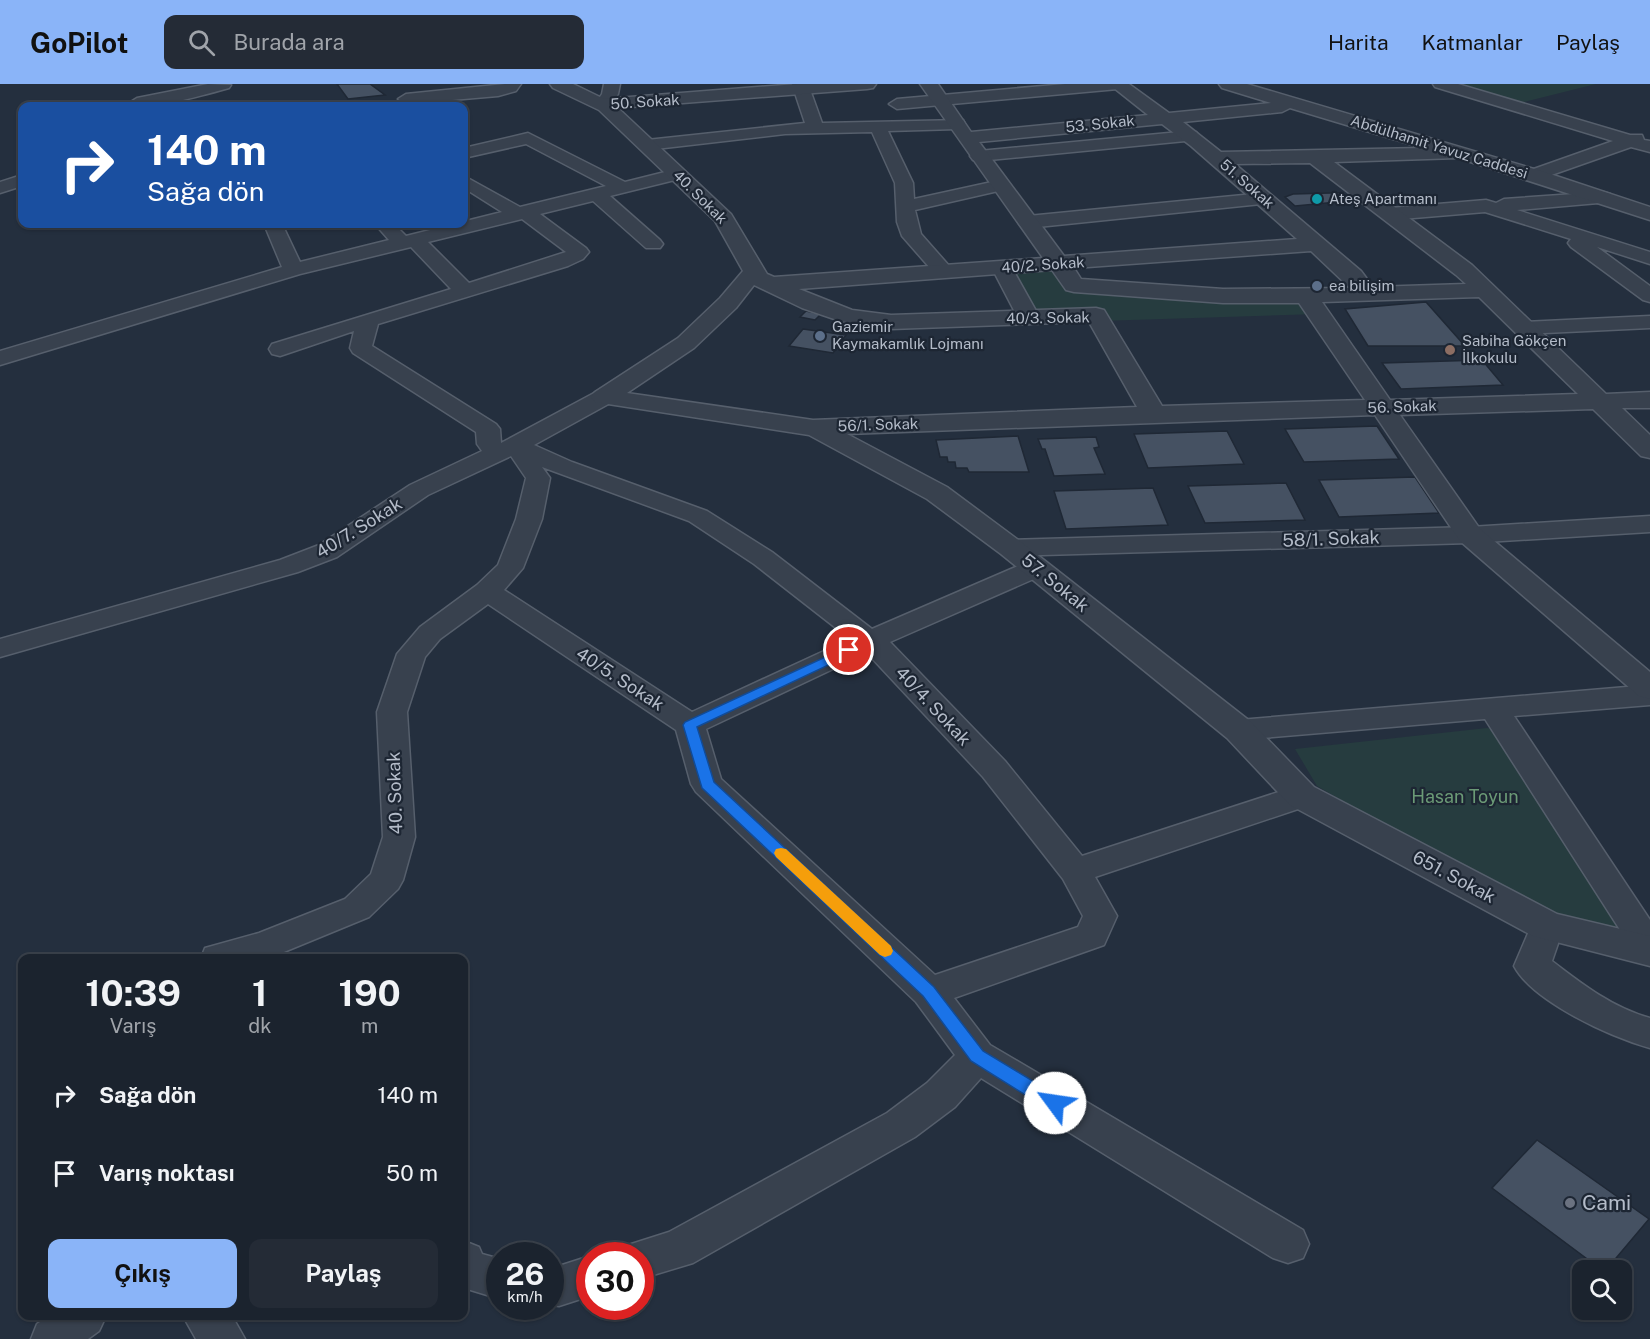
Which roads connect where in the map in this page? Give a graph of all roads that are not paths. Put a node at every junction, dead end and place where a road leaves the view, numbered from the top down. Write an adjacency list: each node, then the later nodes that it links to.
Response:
1 (513, 84): 11 (street)
2 (560, 84): 14 (street, 40. Sokak)
3 (612, 84): 14 (street)
4 (867, 84): 9 (street, 50. Sokak)
5 (929, 84): 12 (street)
6 (1118, 84): 12 (street); 17 (street, 51. Sokak)
7 (1228, 84): 16 (street, Abdülhamit Yavuz Caddesi)
8 (1441, 84): 23 (street)
9 (801, 87): 14 (street, 50. Sokak); 19 (street)
10 (223, 90): 13 (street)
11 (408, 97)
12 (940, 101): 15 (street); 20 (street)
13 (143, 102)
14 (603, 104): 24 (street, 40. Sokak)
15 (897, 104)
16 (1298, 105): 17 (street, 53. Sokak); 28 (street, Abdülhamit Yavuz Caddesi)
17 (1164, 118): 20 (street, 53. Sokak); 22 (street, 51. Sokak)
18 (878, 127): 19 (street); 20 (street); 42 (street)
19 (815, 128): 24 (street)
20 (961, 131): 29 (street)
21 (1650, 135): 23 (street)
22 (1190, 136): 29 (street); 30 (street, 51. Sokak)
23 (1630, 141): 25 (street); 33 (street)
24 (647, 145): 32 (street, 40. Sokak)
25 (1650, 147)
26 (468, 152): 38 (street)
27 (715, 153): 32 (street)
28 (1456, 153): 31 (street); 33 (street, Abdülhamit Yavuz Caddesi)
29 (979, 156): 36 (street)
30 (1216, 158): 31 (street); 41 (street, 51. Sokak)
31 (1315, 158): 45 (street)
32 (681, 163): 38 (street); 61 (street, 40. Sokak)
33 (1534, 175): 40 (street, Abdülhamit Yavuz Caddesi)
34 (18, 181): 37 (street)
35 (468, 183): 44 (street)
36 (1001, 185): 42 (street); 47 (street)
37 (0, 188)
38 (623, 188): 39 (street)
39 (596, 194): 44 (street); 54 (street)
40 (1603, 198): 43 (street); 46 (street, Abdülhamit Yavuz Caddesi)
41 (1264, 199): 47 (street); 55 (street, 51. Sokak)
42 (906, 206): 60 (street)
43 (1486, 206): 45 (street); 52 (street)
44 (521, 213): 48 (street); 64 (street)
45 (1390, 214): 63 (street)
46 (1650, 214)
47 (1028, 222): 57 (street)
48 (468, 227)
49 (275, 228): 59 (street)
50 (390, 228): 53 (street)
51 (463, 228): 53 (street)
52 (1559, 229): 56 (street); 66 (street)
53 (409, 242): 59 (street); 64 (street)
54 (653, 244)
55 (1316, 244): 57 (street, 40/2. Sokak); 65 (street, 51. Sokak)
56 (1650, 258)
57 (1059, 264): 58 (street, 40/2. Sokak); 62 (street)
58 (1002, 268): 60 (street, 40/2. Sokak); 69 (street)
59 (293, 270): 74 (street)
60 (944, 272): 61 (street, 40/2. Sokak)
61 (762, 277): 69 (street, 40/3. Sokak); 75 (street)
62 (1074, 285): 67 (street, 40/3. Sokak); 68 (street)
63 (1485, 290): 65 (street, 40/3. Sokak); 72 (street)
64 (465, 291): 70 (street)
65 (1367, 294): 67 (street, 40/3. Sokak)
66 (1650, 296)
67 (1312, 305): 78 (street)
68 (1096, 315): 69 (street, 40/3. Sokak); 79 (street, 40/3. Sokak)
69 (1029, 318)
70 (369, 320): 73 (street); 81 (street)
71 (1650, 322): 72 (street)
72 (1524, 328): 77 (street)
73 (280, 349)
74 (0, 358)
75 (604, 397): 80 (street, 56/1. Sokak); 81 (street)
76 (1650, 400): 77 (street, 56. Sokak)
77 (1600, 402): 78 (street, 56. Sokak); 82 (street)
78 (1385, 408): 79 (street, 56. Sokak); 84 (street)
79 (1154, 414): 80 (street, 56/1. Sokak)
80 (813, 428): 85 (street, 57. Sokak)
81 (506, 449): 87 (street); 88 (street, 40/4. Sokak); 89 (street, 40/7. Sokak)
82 (1650, 450)
83 (1650, 524): 84 (street, 58/1. Sokak)
84 (1470, 535): 85 (street, 58/1. Sokak); 90 (street)
85 (1011, 549): 86 (street, 57. Sokak)
86 (1036, 568): 88 (street); 94 (street, 57. Sokak)
87 (487, 591): 93 (street, 40/5. Sokak); 100 (street, 40. Sokak)
88 (869, 640): 93 (street); 97 (street, 40/4. Sokak)
89 (0, 648)
90 (1650, 689)
91 (1650, 695): 92 (street)
92 (1494, 710): 94 (street); 99 (street)
93 (690, 725): 101 (street)
94 (1239, 730): 95 (street, 57. Sokak)
95 (1276, 768): 96 (street, 651. Sokak)
96 (1302, 796): 97 (street); 98 (street, 651. Sokak)
97 (1075, 871): 101 (street)
98 (1547, 926): 99 (street, 651. Sokak); 102 (street)
99 (1650, 950)
100 (232, 954)
101 (929, 992): 103 (street)
102 (1650, 1033)
103 (977, 1056): 104 (street); 105 (street)
104 (1288, 1244)
105 (654, 1256)
106 (468, 1270): 107 (street)
107 (486, 1275)
108 (79, 1320): 110 (street)
109 (208, 1320): 111 (street)
110 (53, 1339)
111 (223, 1339)

